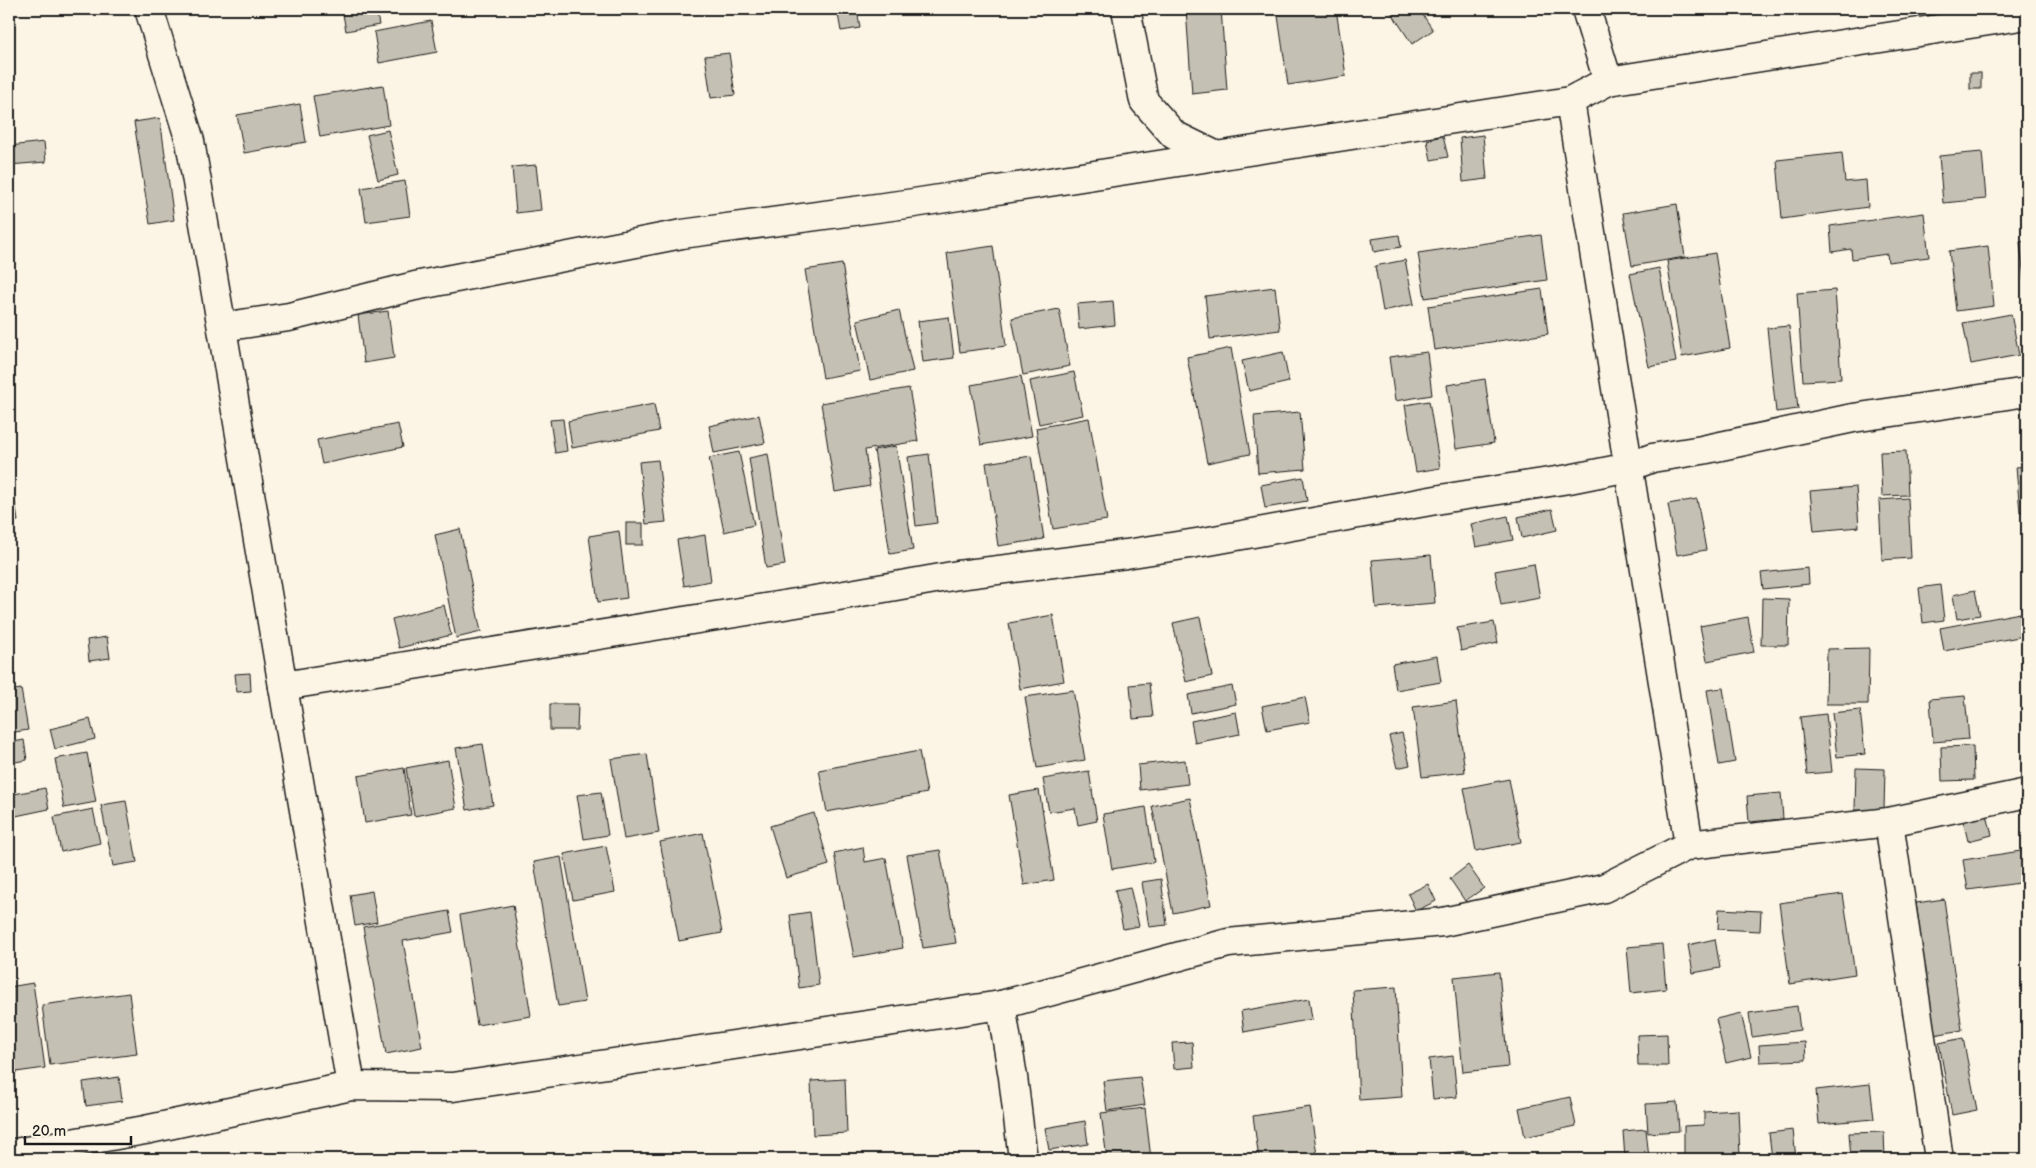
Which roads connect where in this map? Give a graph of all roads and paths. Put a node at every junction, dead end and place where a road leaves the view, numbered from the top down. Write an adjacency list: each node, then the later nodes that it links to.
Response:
1 (149, 9): 8 (street)
2 (1126, 9): 7 (street)
3 (1586, 9): 5 (street)
4 (2027, 15): 5 (street)
5 (1608, 81): 6 (street)
6 (1570, 101): 7 (street); 10 (street)
7 (1218, 156): 8 (street)
8 (222, 327): 11 (street)
9 (2027, 392): 10 (street)
10 (1629, 467): 11 (street); 14 (street)
11 (284, 686): 16 (street)
12 (2027, 793): 13 (street)
13 (1889, 822): 14 (street); 19 (street)
14 (1689, 844): 15 (street)
15 (1001, 1005): 16 (street); 18 (street)
16 (351, 1086): 17 (street)
17 (9, 1154)
18 (1023, 1159)
19 (1939, 1159)

